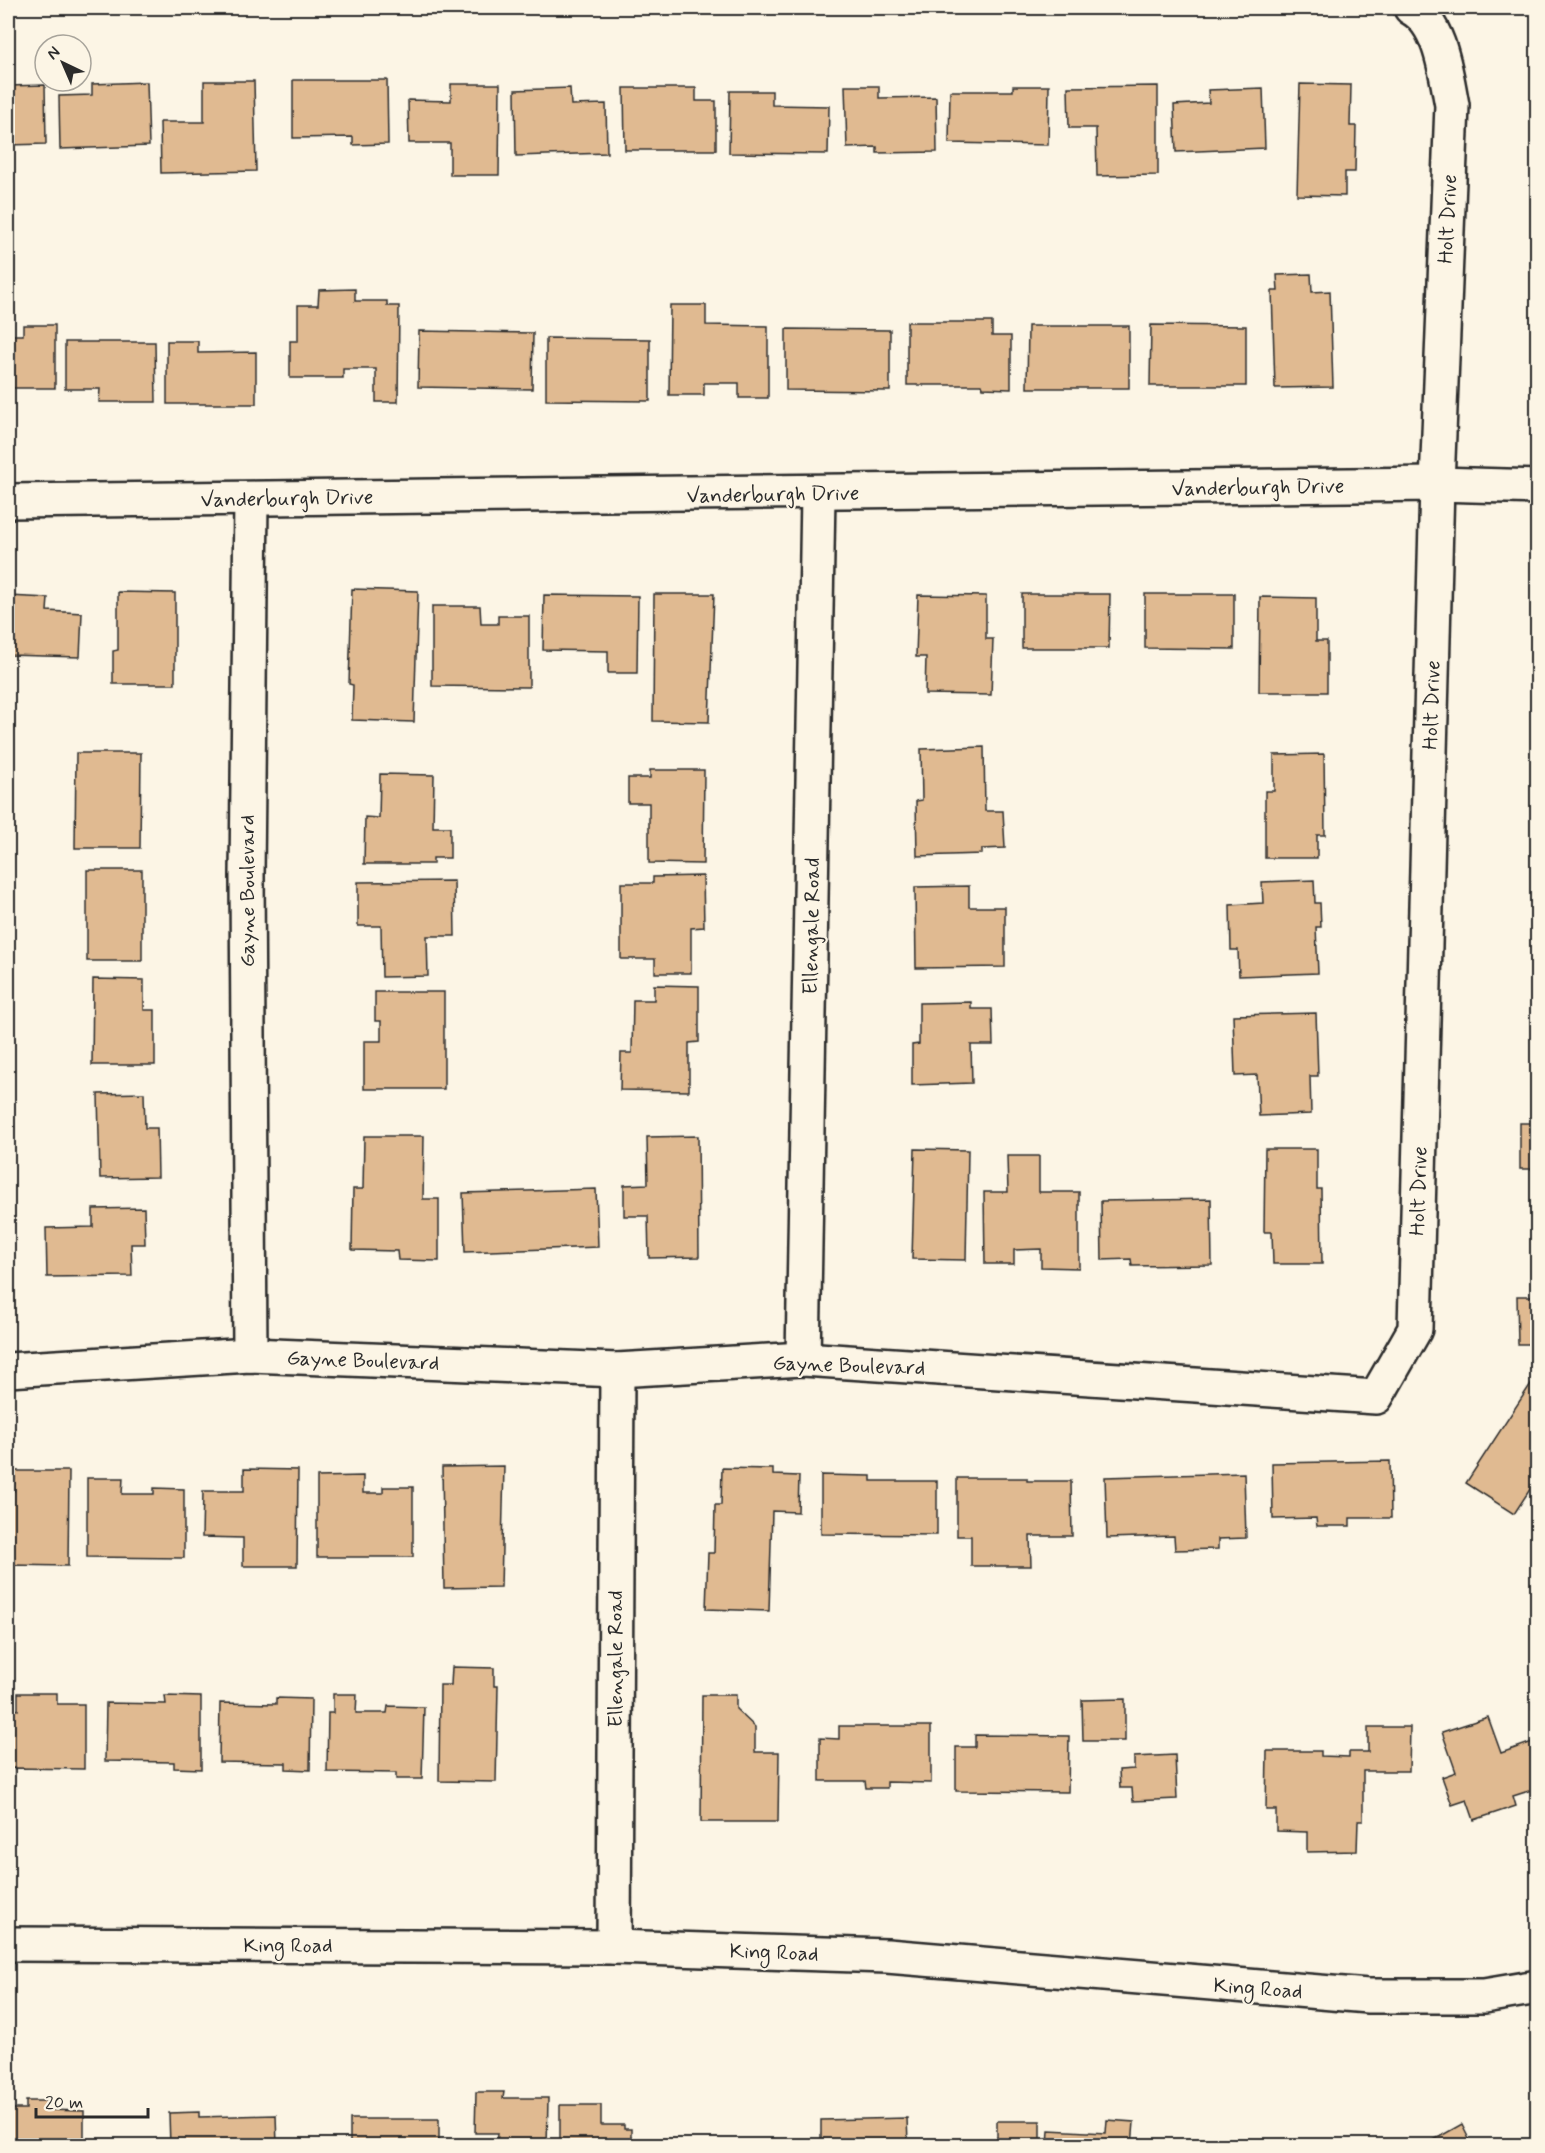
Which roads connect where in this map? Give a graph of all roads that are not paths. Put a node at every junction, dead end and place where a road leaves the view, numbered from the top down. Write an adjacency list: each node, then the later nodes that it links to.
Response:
1 (1414, 9): 2 (street, Holt Drive)
2 (1437, 484): 3 (street, Vanderburgh Drive); 4 (street, Vanderburgh Drive); 11 (street, Holt Drive)
3 (1538, 487)
4 (818, 494): 5 (street, Vanderburgh Drive); 8 (street, Ellengale Road)
5 (251, 499): 6 (street, Vanderburgh Drive); 7 (street, Gayne Boulevard)
6 (8, 501)
7 (250, 1355): 9 (street, Gayne Boulevard); 10 (street, Gayne Boulevard)
8 (803, 1359): 10 (street, Gayne Boulevard); 11 (street, Gayne Boulevard)
9 (8, 1370)
10 (617, 1370): 13 (street, Ellengale Road)
11 (1376, 1397)
12 (8, 1944): 13 (street, King Road)
13 (614, 1947): 15 (street, King Road)
14 (1538, 1987): 15 (street, King Road)
15 (1484, 1996): 16 (street)
16 (1538, 2000)

